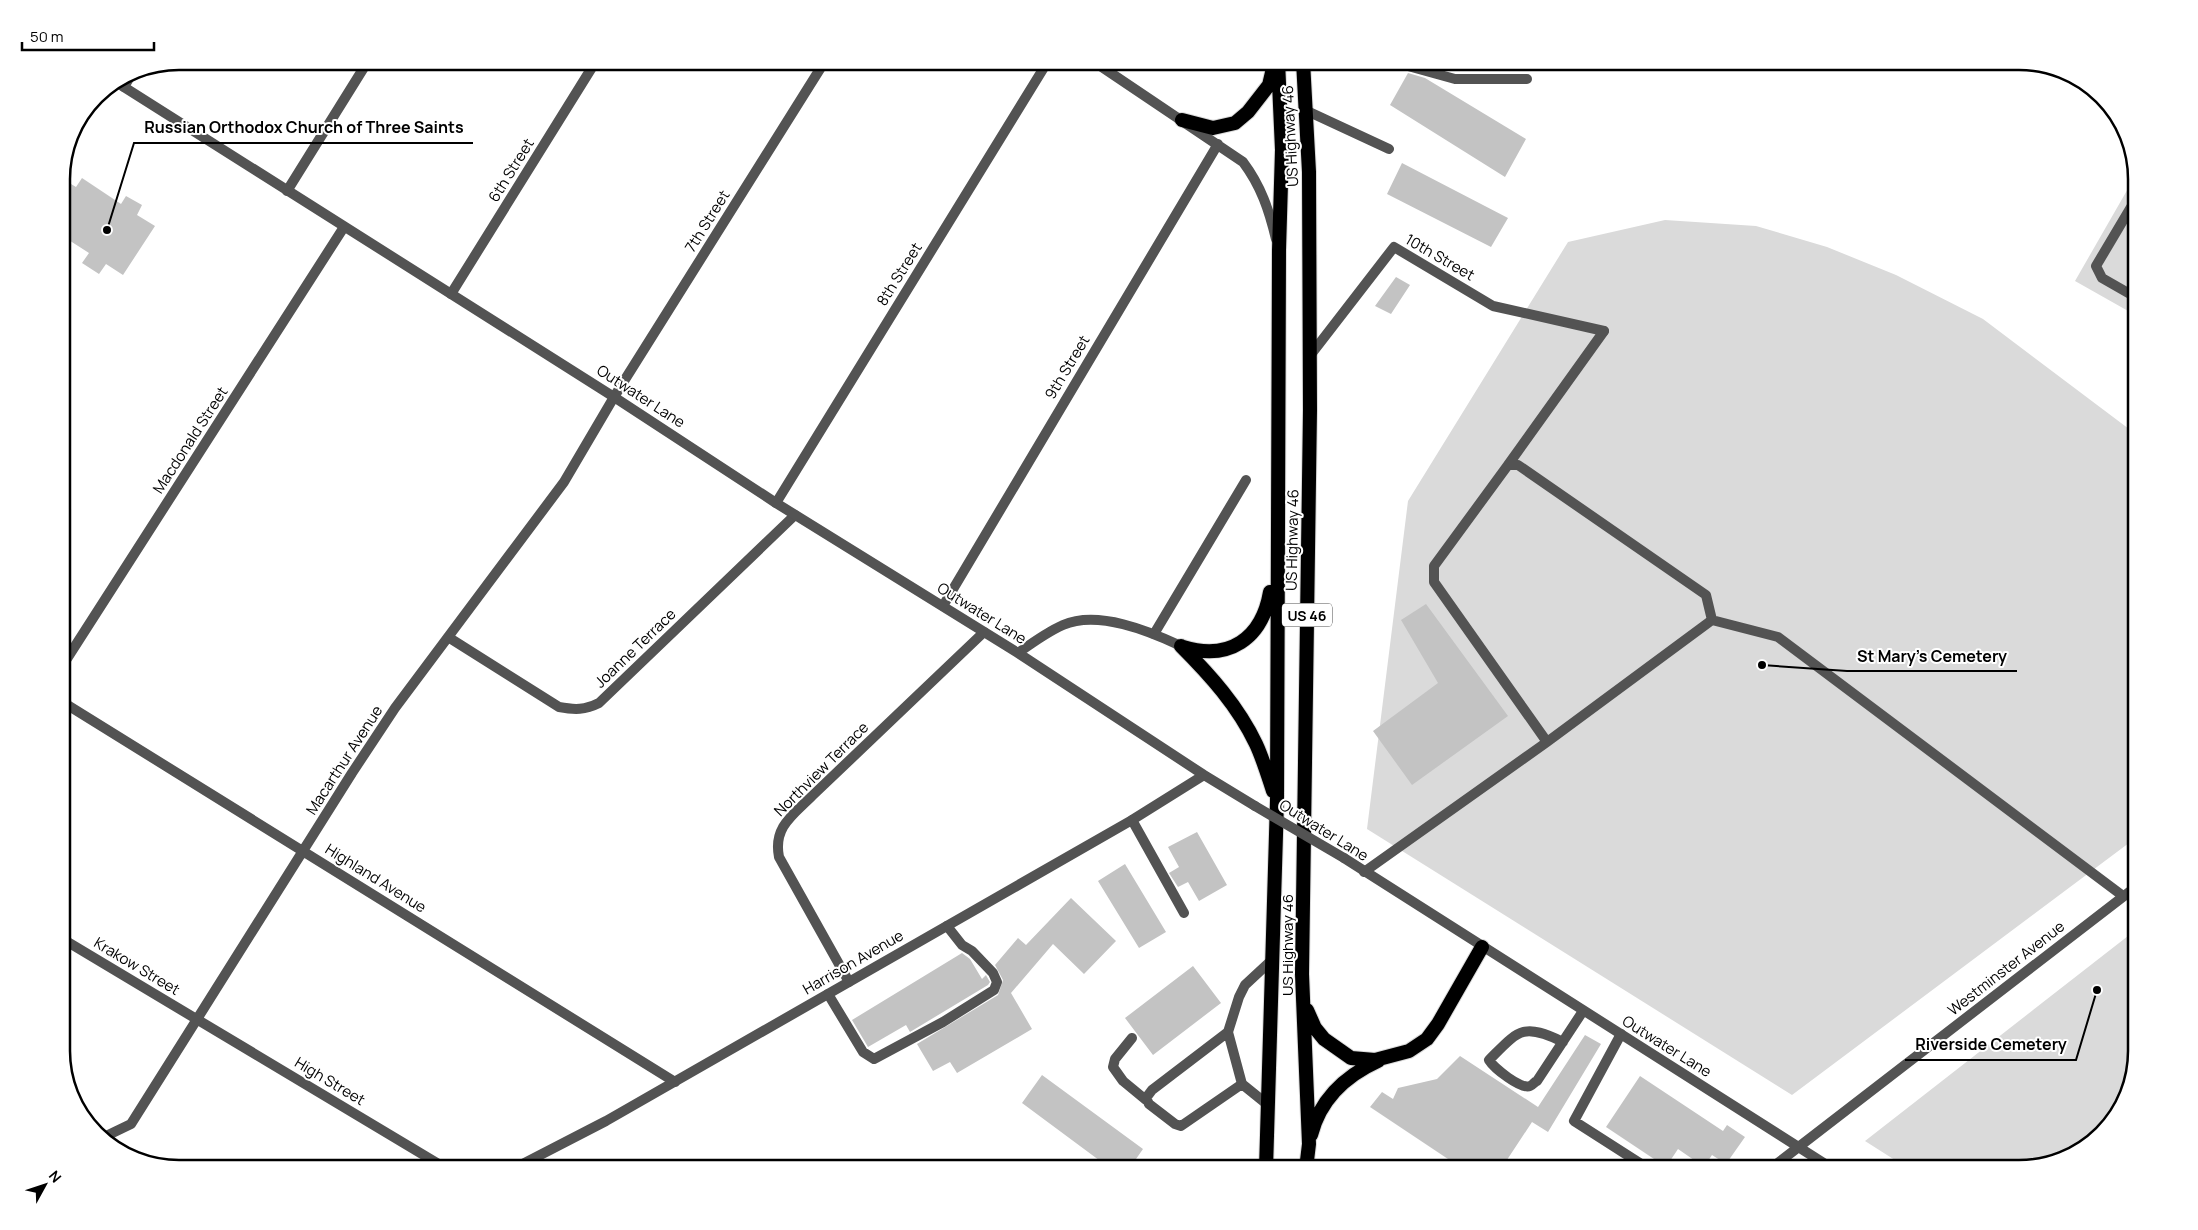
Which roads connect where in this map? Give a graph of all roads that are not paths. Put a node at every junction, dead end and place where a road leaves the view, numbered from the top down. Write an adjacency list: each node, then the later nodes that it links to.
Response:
1 (362, 70): 16 (street)
2 (590, 70): 21 (street, 6th Street)
3 (819, 70): 23 (street, 7th Street)
4 (1042, 70): 26 (street, 8th Street)
5 (1107, 70): 13 (street)
6 (1273, 70): 13 (highway)
7 (1277, 70): 19 (highway, US Highway 46 / US 46)
8 (1304, 70): 12 (highway, US Highway 46 / US 46)
9 (1423, 70): 10 (street)
10 (1527, 79)
11 (122, 86): 16 (street, Outwater Lane)
12 (1306, 110): 15 (street); 22 (highway, US Highway 46 / US 46)
13 (1182, 120): 14 (street)
14 (1218, 144): 19 (street); 29 (street, 9th Street)
15 (1389, 150)
16 (286, 190): 18 (street, Outwater Lane)
17 (2128, 211): 20 (street)
18 (344, 227): 21 (street, Outwater Lane); 36 (street, Macdonald Street)
19 (1279, 250): 28 (highway, US Highway 46 / US 46)
20 (2128, 293)
21 (451, 294): 23 (street, Outwater Lane)
22 (1309, 357): 24 (street, 10th Street); 51 (highway, US Highway 46 / US 46)
23 (614, 397): 26 (street, Outwater Lane); 33 (street, Macarthur Avenue)
24 (1508, 465): 30 (street); 38 (street)
25 (1246, 480): 32 (street)
26 (776, 503): 27 (street, Outwater Lane)
27 (795, 514): 29 (street, Outwater Lane); 33 (street, Joanne Terrace)
28 (1277, 554): 34 (highway); 40 (highway, US Highway 46 / US 46)
29 (943, 606): 31 (street, Outwater Lane)
30 (1712, 620): 38 (street); 45 (street)
31 (984, 632): 35 (street, Outwater Lane); 52 (street, Northview Terrace)
32 (1154, 634): 34 (street); 35 (street)
33 (448, 637): 42 (street, Macarthur Avenue)
34 (1181, 646): 40 (highway)
35 (1018, 653): 39 (street, Outwater Lane)
36 (70, 655)
37 (70, 706): 42 (street, Highland Avenue)
38 (1547, 742): 43 (street)
39 (1204, 775): 41 (street, Harrison Avenue); 43 (street, Outwater Lane, bridge)
40 (1277, 801): 50 (highway, US Highway 46 / US 46)
41 (1132, 820): 46 (street); 47 (street, Harrison Avenue)
42 (304, 851): 55 (street, Macarthur Avenue); 61 (street, Highland Avenue)
43 (1364, 872): 49 (street, Outwater Lane)
44 (2128, 892): 45 (street, Westminster Avenue)
45 (2123, 896): 67 (street, Westminster Avenue)
46 (1184, 913)
47 (947, 926): 52 (street, Harrison Avenue); 53 (street)
48 (70, 943): 55 (street, Krakow Street)
49 (1482, 947): 54 (street, Outwater Lane); 60 (highway)
50 (1272, 960): 56 (street); 64 (highway, US Highway 46 / US 46)
51 (1302, 974): 60 (highway); 66 (highway, US Highway 46 / US 46)
52 (849, 982): 53 (street, Harrison Avenue)
53 (828, 994): 61 (street, Harrison Avenue)
54 (1583, 1011): 57 (street, Outwater Lane); 59 (street)
55 (197, 1019): 65 (street, Macarthur Avenue); 68 (street, High Street)
56 (1228, 1032): 62 (street); 63 (street)
57 (1621, 1034): 67 (street, Outwater Lane); 72 (street)
58 (1132, 1038): 63 (street)
59 (1563, 1042): 59 (street)
60 (1388, 1057): 66 (highway)
61 (674, 1082): 69 (street, Harrison Avenue)
62 (1242, 1084): 63 (street); 64 (street)
63 (1146, 1100)
64 (1268, 1105): 70 (highway, US Highway 46 / US 46)
65 (109, 1135)
66 (1308, 1144): 71 (highway, US Highway 46 / US 46)
67 (1800, 1147): 73 (street, Westminster Avenue); 74 (street, Outwater Lane)
68 (432, 1160)
69 (531, 1160)
70 (1266, 1160)
71 (1307, 1160)
72 (1635, 1160)
73 (1782, 1160)
74 (1820, 1160)

